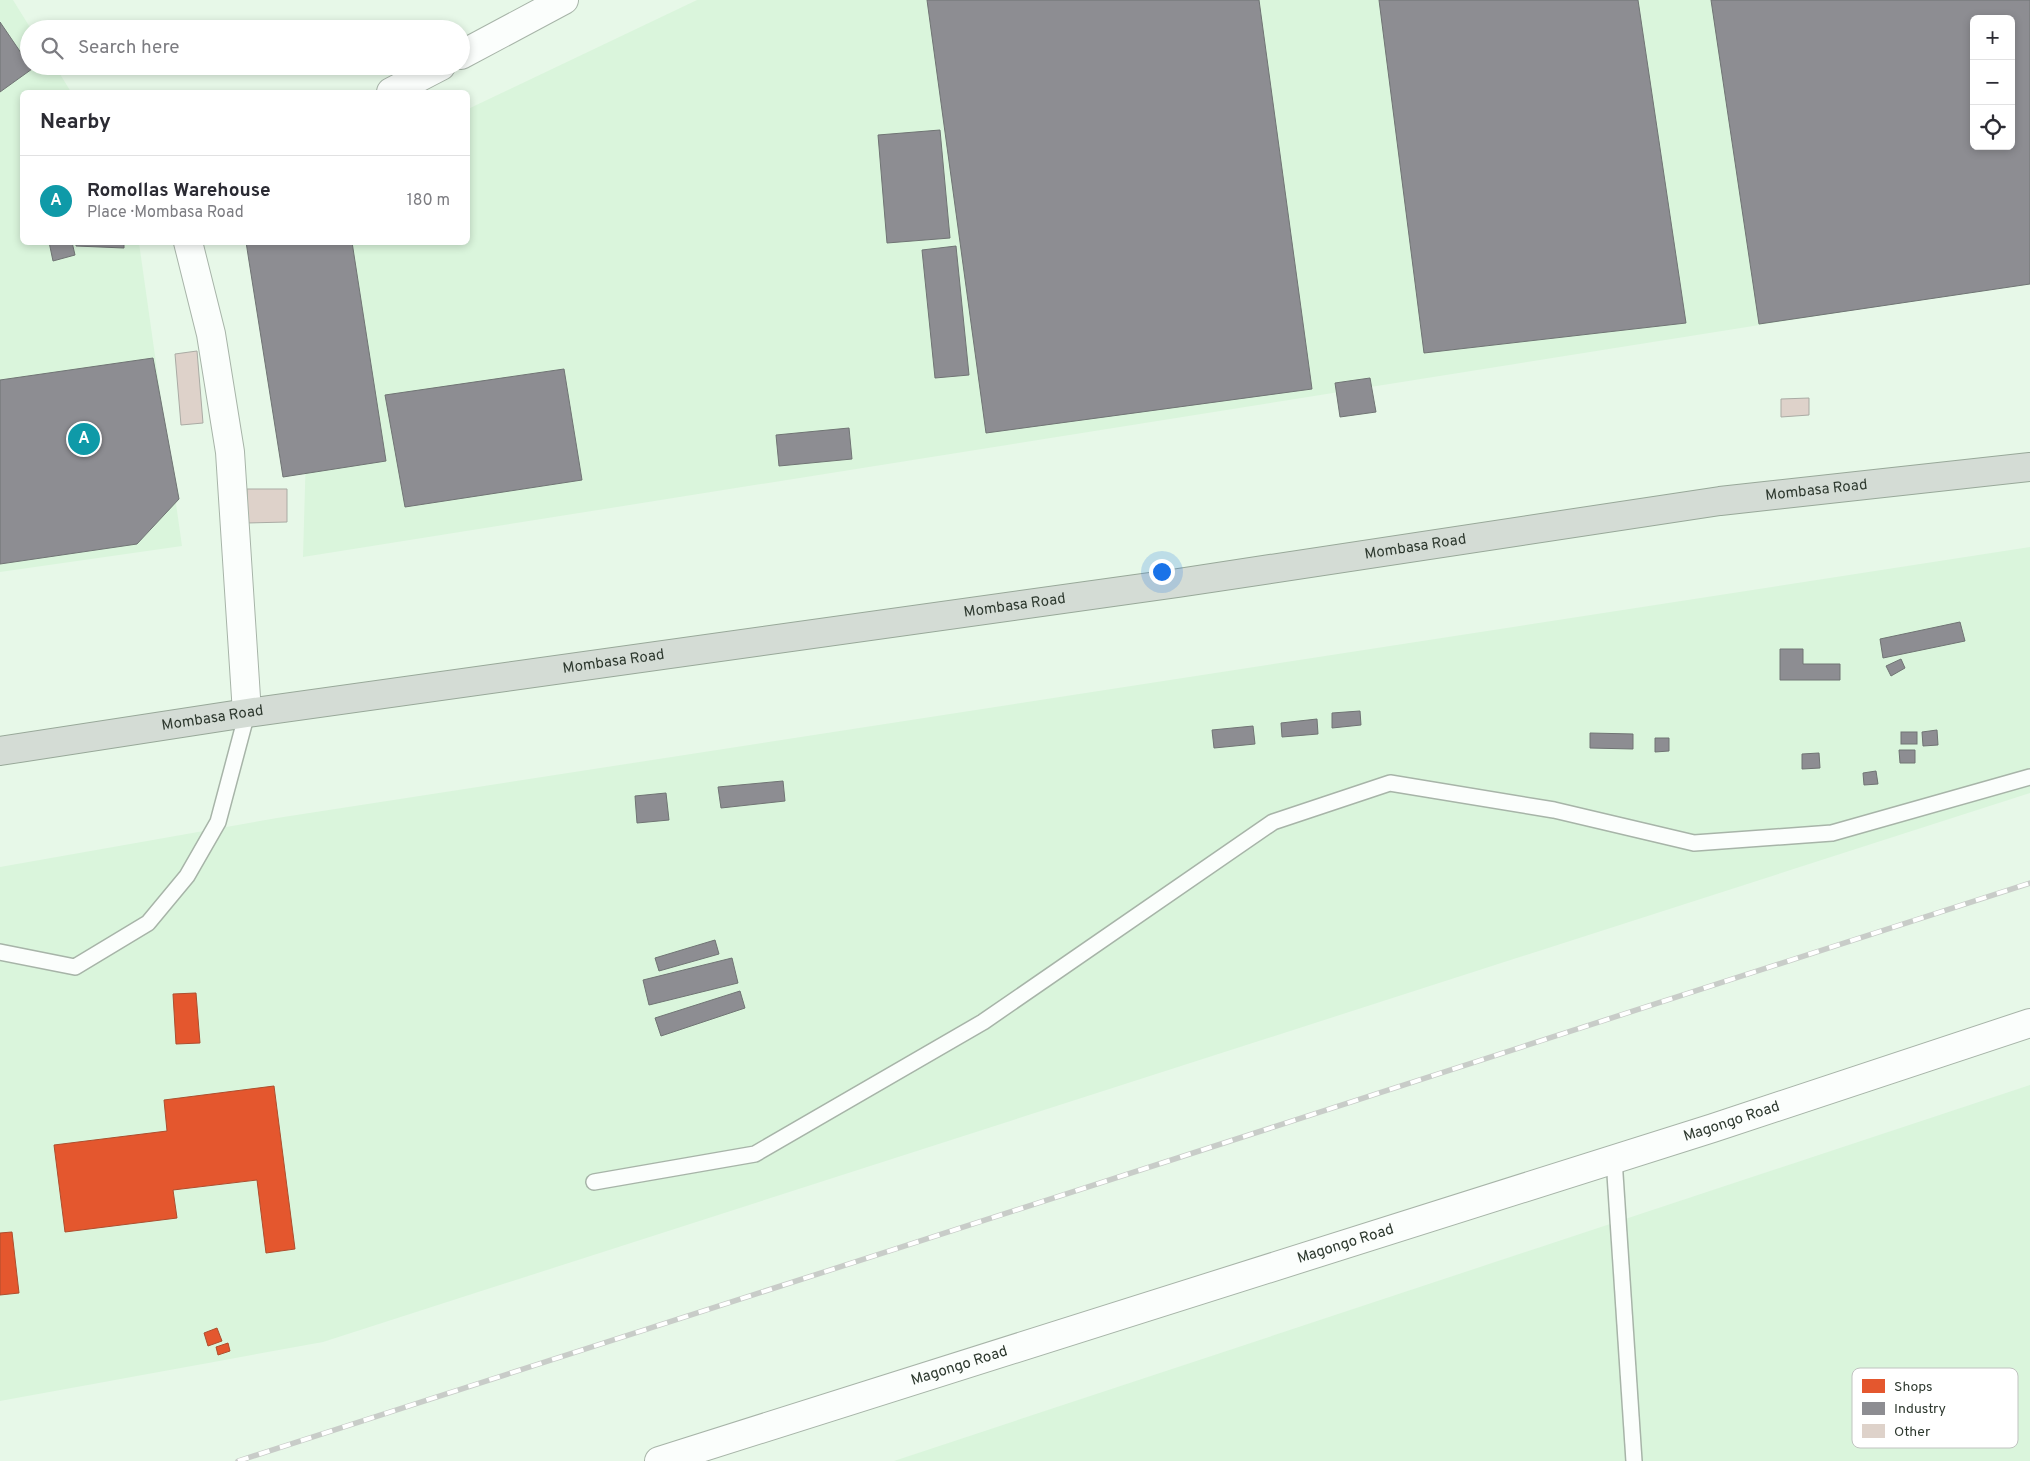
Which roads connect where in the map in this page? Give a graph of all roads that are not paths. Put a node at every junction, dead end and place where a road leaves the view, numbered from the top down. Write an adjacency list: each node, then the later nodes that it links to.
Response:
1 (564, 0): 2 (street)
2 (470, 50)
3 (424, 75): 4 (street)
4 (395, 90)
5 (189, 245): 7 (street)
6 (2030, 467): 7 (highway, Mombasa Road)
7 (248, 713): 8 (highway, Mombasa Road); 10 (lane)
8 (0, 751)
9 (2030, 776): 13 (lane)
10 (0, 952)
11 (2030, 1024): 12 (street, Magongo Road)
12 (1614, 1159): 14 (street, Magongo Road); 15 (lane)
13 (594, 1182)
14 (659, 1461)
15 (1634, 1461)

